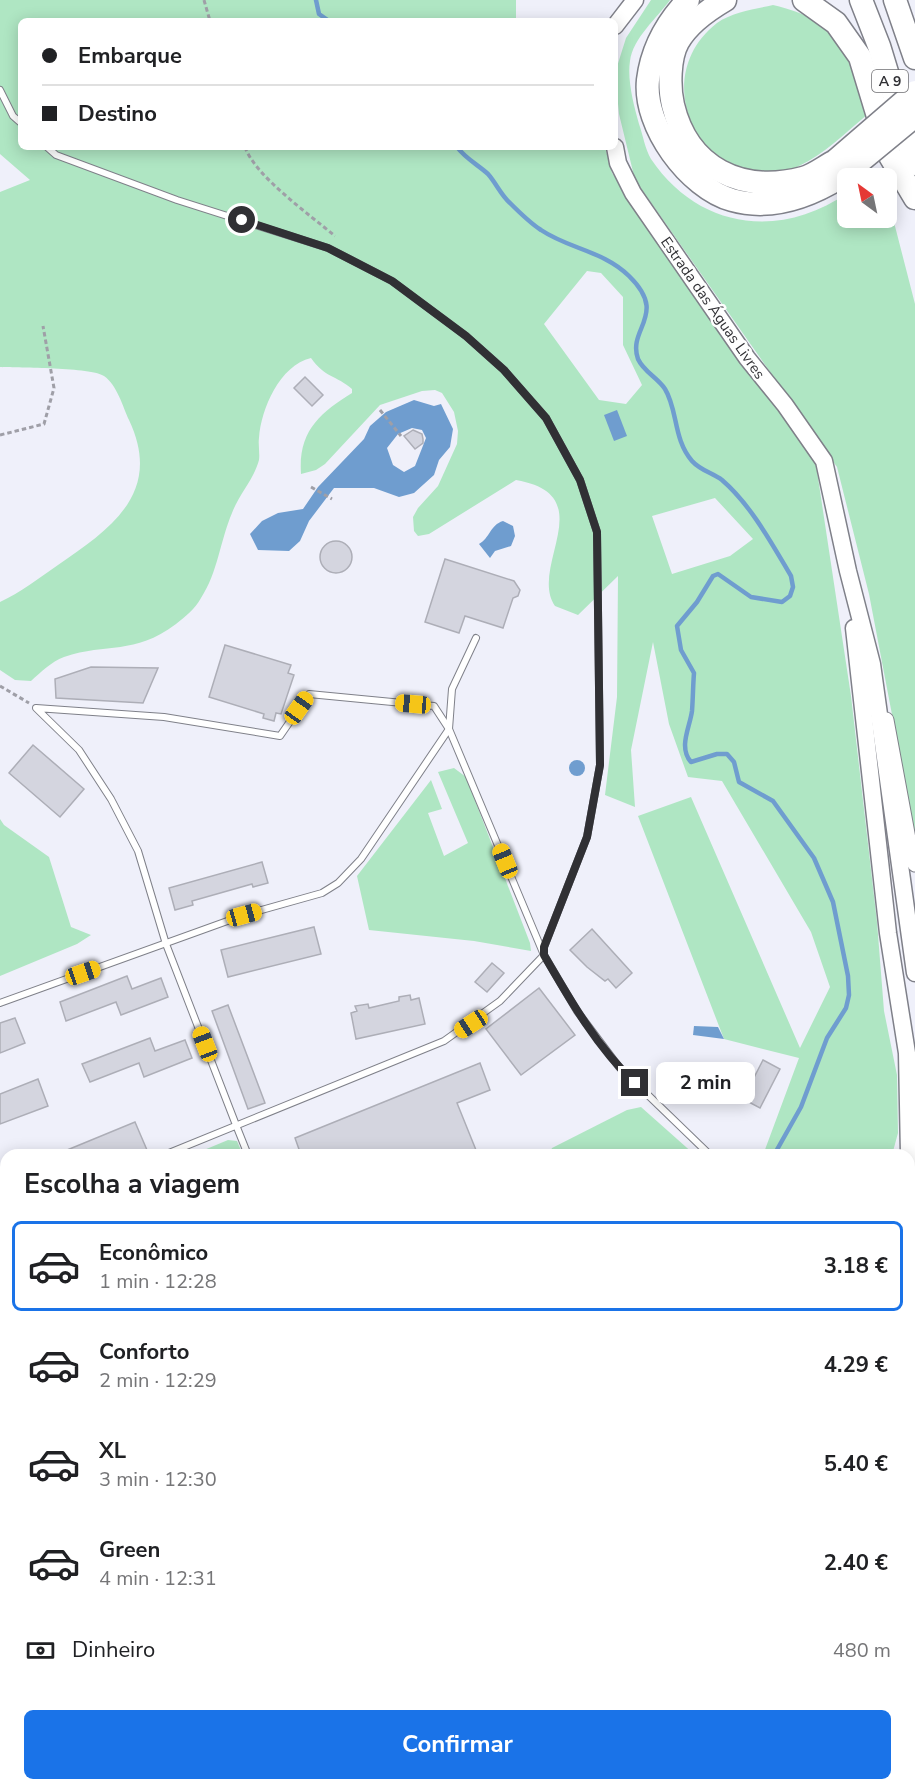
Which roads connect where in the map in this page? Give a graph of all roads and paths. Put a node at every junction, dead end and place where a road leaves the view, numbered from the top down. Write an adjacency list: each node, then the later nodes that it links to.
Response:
1 (204, 0): 8 (path)
2 (635, 0): 9 (main road)
3 (688, 0): 22 (highway)
4 (726, 0): 21 (highway)
5 (804, 0): 23 (highway)
6 (861, 0): 18 (highway, A 9)
7 (895, 0): 10 (highway, A 9)
8 (209, 18)
9 (618, 22)
10 (915, 58)
11 (0, 90): 14 (lane)
12 (915, 92): 19 (highway, bridge)
13 (915, 116): 20 (highway, bridge)
14 (18, 120)
15 (50, 150): 41 (lane)
16 (246, 150): 24 (path)
17 (616, 150): 31 (main road, Estrada das Águas Livres)
18 (915, 164)
19 (839, 168)
20 (839, 168)
21 (837, 169)
22 (837, 170)
23 (915, 198)
24 (335, 236)
25 (43, 326): 27 (path)
26 (380, 410): 28 (path)
27 (0, 435)
28 (401, 436)
29 (311, 487): 30 (path)
30 (332, 500)
31 (848, 571): 33 (main road); 39 (main road)
32 (476, 638): 36 (lane)
33 (872, 664): 37 (street); 38 (main road)
34 (0, 686): 35 (path)
35 (36, 708): 36 (lane); 40 (lane)
36 (449, 729): 40 (lane); 41 (lane)
37 (915, 864)
38 (912, 928): 39 (street); 42 (main road)
39 (888, 933): 48 (main road)
40 (166, 944): 43 (lane); 44 (lane)
41 (544, 955): 44 (lane); 47 (lane)
42 (915, 973)
43 (0, 1003)
44 (236, 1125): 45 (lane); 46 (lane)
45 (178, 1149)
46 (246, 1149)
47 (704, 1149)
48 (909, 1149)

